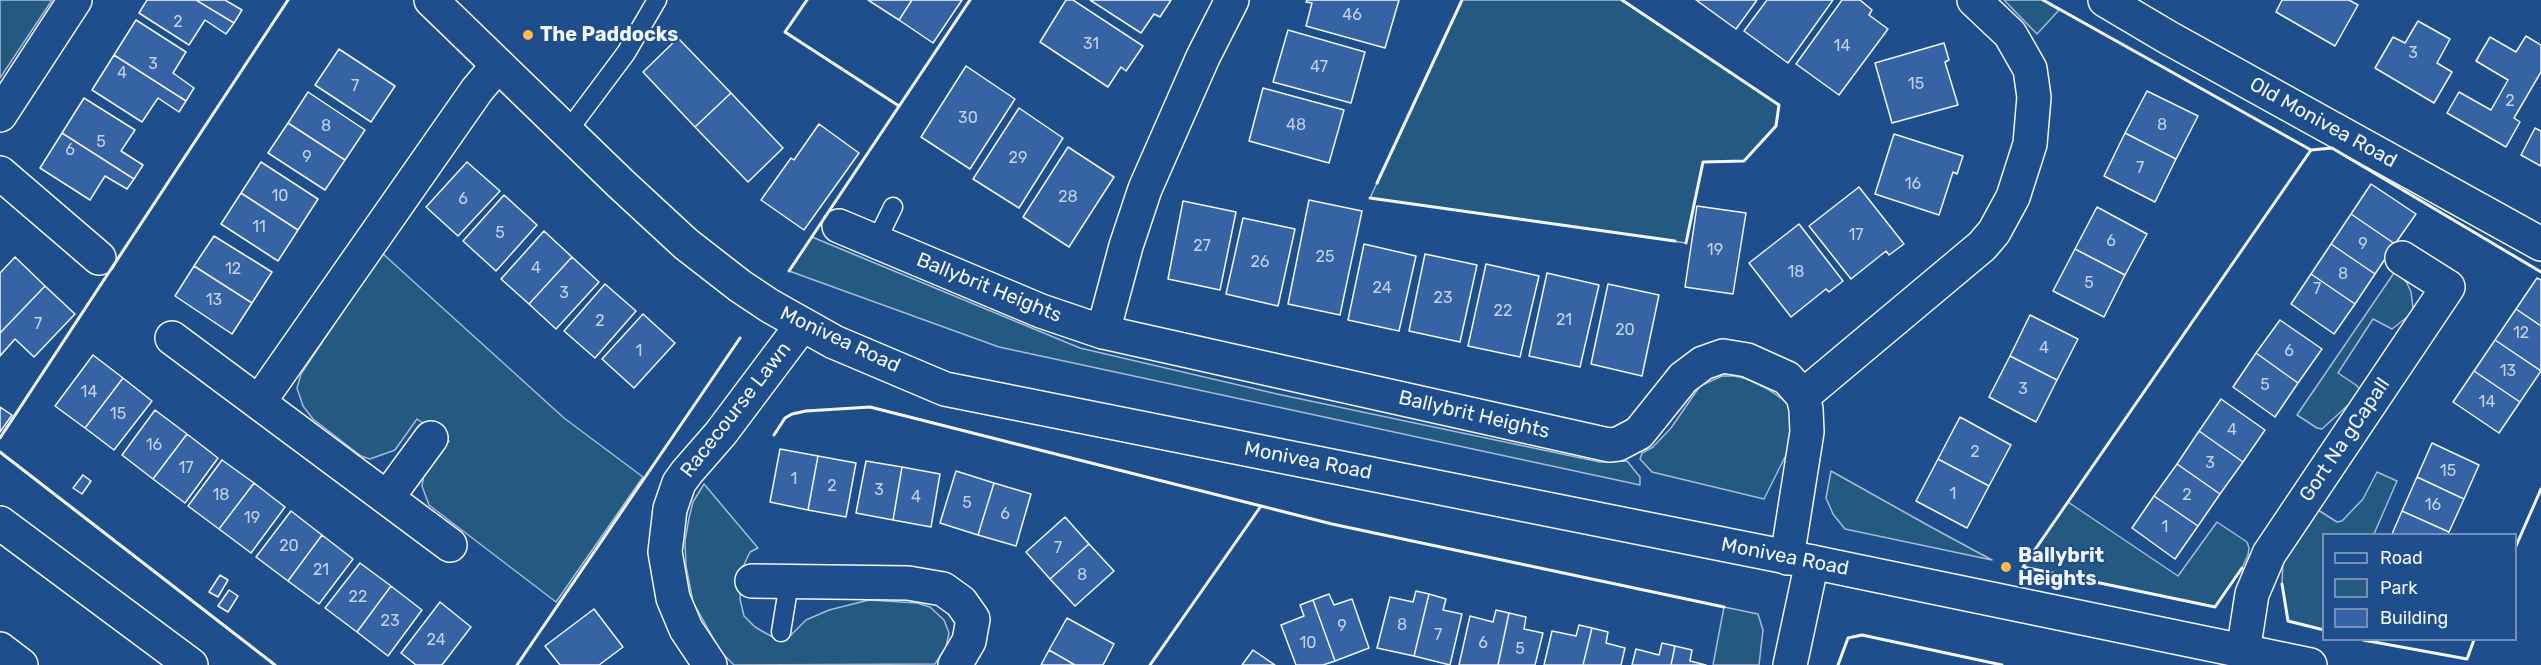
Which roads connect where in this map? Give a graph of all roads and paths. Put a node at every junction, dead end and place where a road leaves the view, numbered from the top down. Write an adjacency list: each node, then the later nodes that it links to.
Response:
1 (75, 0): 8 (main road)
2 (431, 0): 7 (main road, Monivea Road)
3 (657, 0): 9 (lane)
4 (1232, 0): 18 (main road)
5 (1974, 0): 20 (main road)
6 (2105, 0): 14 (main road, Old Monivea Road)
7 (498, 65): 9 (main road, Monivea Road); 21 (main road)
8 (0, 115)
9 (567, 132): 17 (main road, Monivea Road)
10 (0, 172): 15 (main road)
11 (893, 207): 13 (lane)
12 (839, 226): 13 (main road, Ballybrit Heights)
13 (876, 242): 18 (main road, Ballybrit Heights)
14 (2541, 244)
15 (99, 258)
16 (2402, 258): 31 (main road, Gort Na gCapall)
17 (802, 325): 26 (main road, Monivea Road); 34 (main road, Racecourse Lawn)
18 (1103, 332): 20 (main road, Ballybrit Heights)
19 (172, 338): 21 (main road)
20 (1803, 396): 26 (main road)
21 (260, 402): 23 (main road)
22 (431, 438): 23 (main road)
23 (387, 498): 25 (main road)
24 (0, 523): 33 (main road)
25 (450, 544)
26 (1799, 560): 31 (main road, Monivea Road); 36 (main road)
27 (752, 581): 28 (main road)
28 (789, 583): 29 (lane); 35 (main road)
29 (780, 632)
30 (0, 649): 32 (main road)
31 (2243, 652): 37 (main road, Monivea Road)
32 (21, 665)
33 (191, 665)
34 (710, 665)
35 (955, 665)
36 (1790, 665)
37 (2310, 665)

